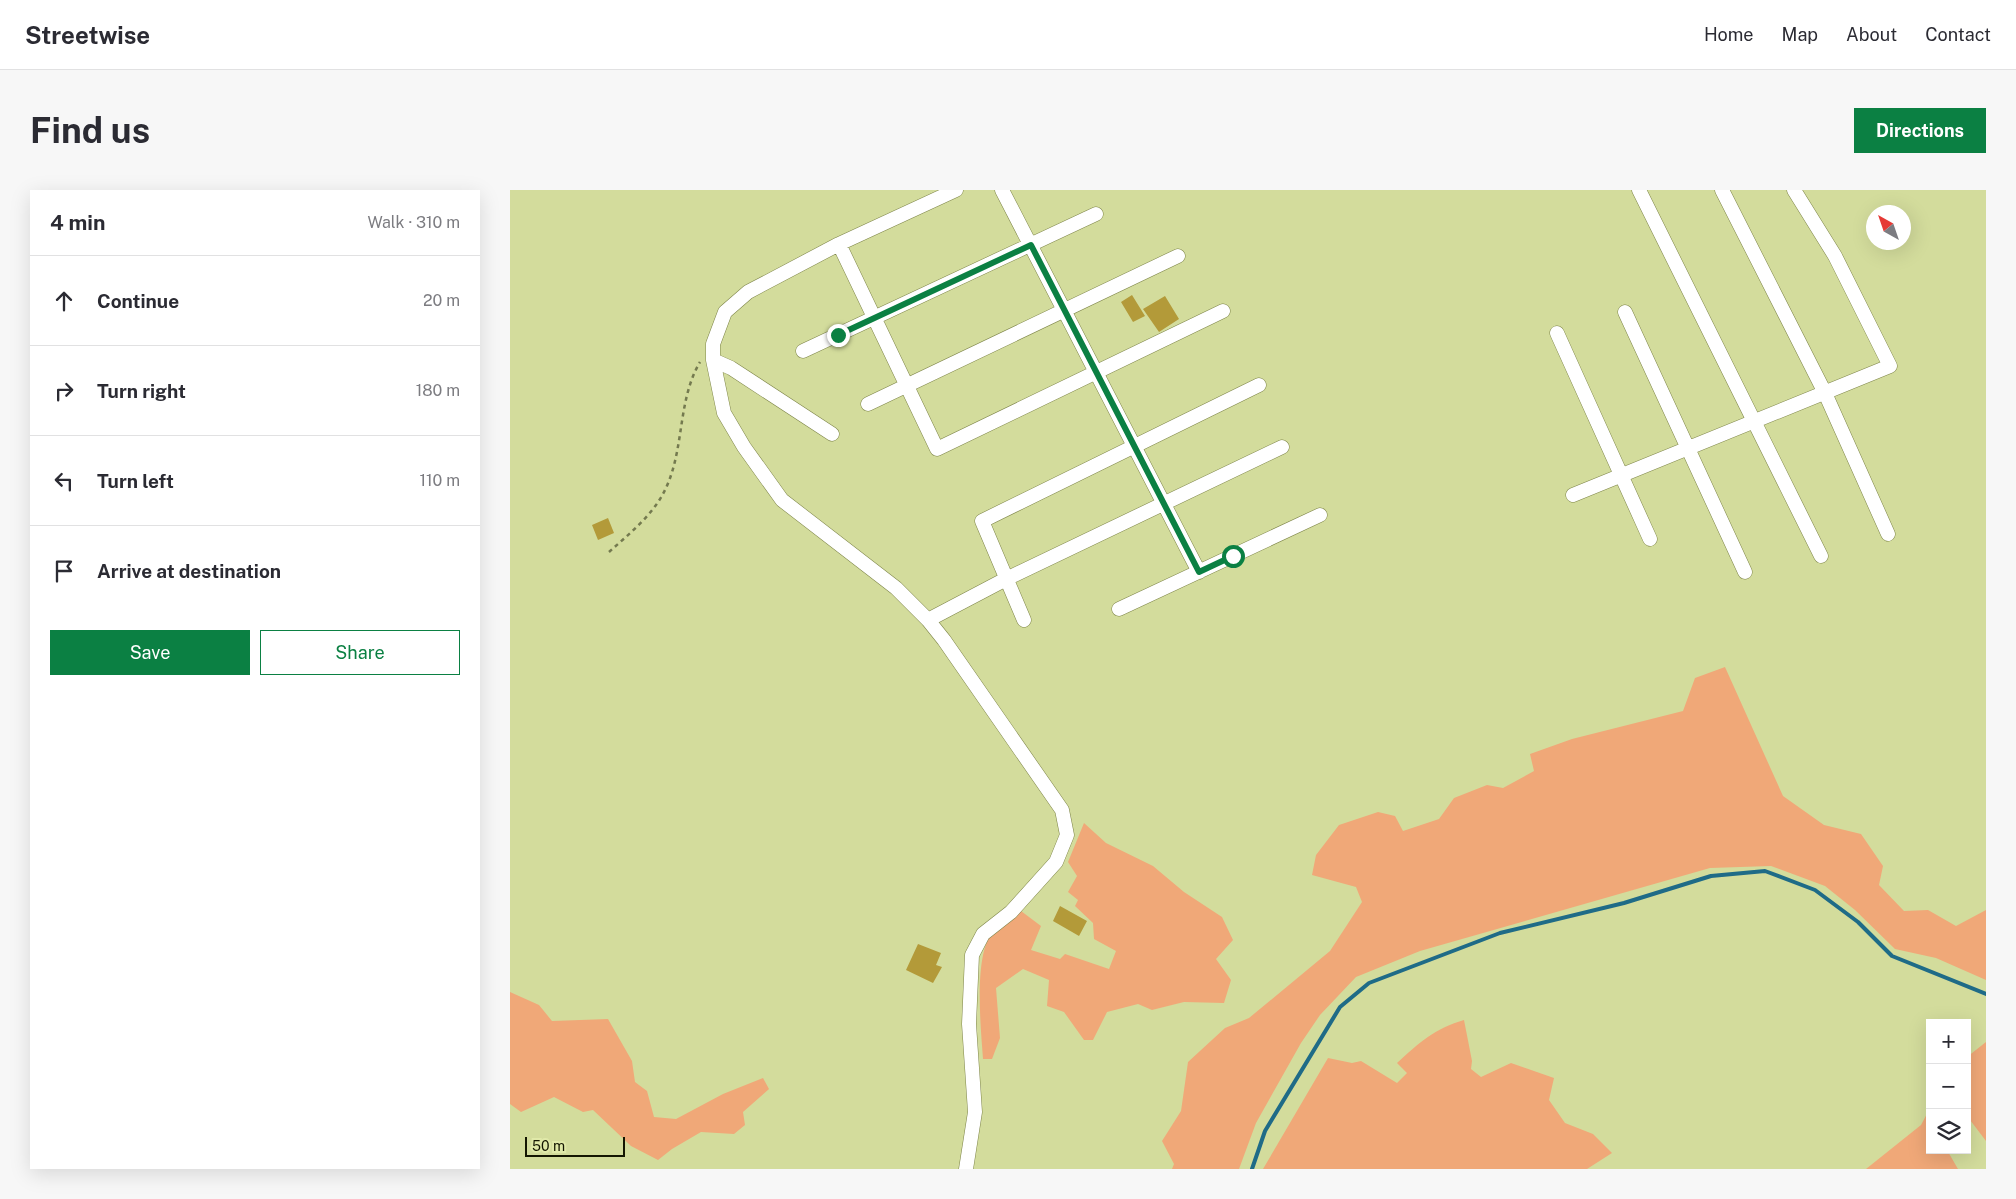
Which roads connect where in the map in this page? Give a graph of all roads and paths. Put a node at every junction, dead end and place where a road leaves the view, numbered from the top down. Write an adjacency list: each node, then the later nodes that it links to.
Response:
1 (956, 190): 7 (street)
2 (1002, 190): 8 (street)
3 (1639, 190): 23 (street)
4 (1722, 190): 21 (street)
5 (1794, 190): 21 (street)
6 (1096, 214): 8 (street)
7 (839, 244): 13 (street); 15 (street)
8 (1031, 245): 10 (street); 13 (street)
9 (1178, 256): 10 (street)
10 (1064, 310): 18 (street); 19 (street)
11 (1223, 311): 18 (street)
12 (1625, 312): 27 (street)
13 (874, 318): 16 (street); 19 (street)
14 (1557, 333): 28 (street)
15 (712, 344): 17 (street); 34 (path)
16 (803, 351)
17 (713, 360): 24 (street); 40 (street)
18 (1096, 373): 19 (street); 25 (street)
19 (906, 385): 22 (street)
20 (1258, 385): 25 (street)
21 (1825, 393): 23 (street); 32 (street)
22 (868, 404)
23 (1755, 421): 27 (street); 35 (street)
24 (832, 434)
25 (1134, 446): 30 (street); 38 (street)
26 (1282, 447): 30 (street)
27 (1688, 449): 28 (street); 37 (street)
28 (1622, 476): 29 (street); 33 (street)
29 (1573, 496)
30 (1163, 503): 36 (street); 38 (street)
31 (1320, 515): 36 (street)
32 (1888, 534)
33 (1650, 539)
34 (609, 552)
35 (1822, 556)
36 (1199, 572): 39 (street)
37 (1744, 572)
38 (1006, 579): 40 (street); 41 (street)
39 (1119, 609)
40 (928, 620): 42 (street)
41 (1024, 620)
42 (966, 1169)

